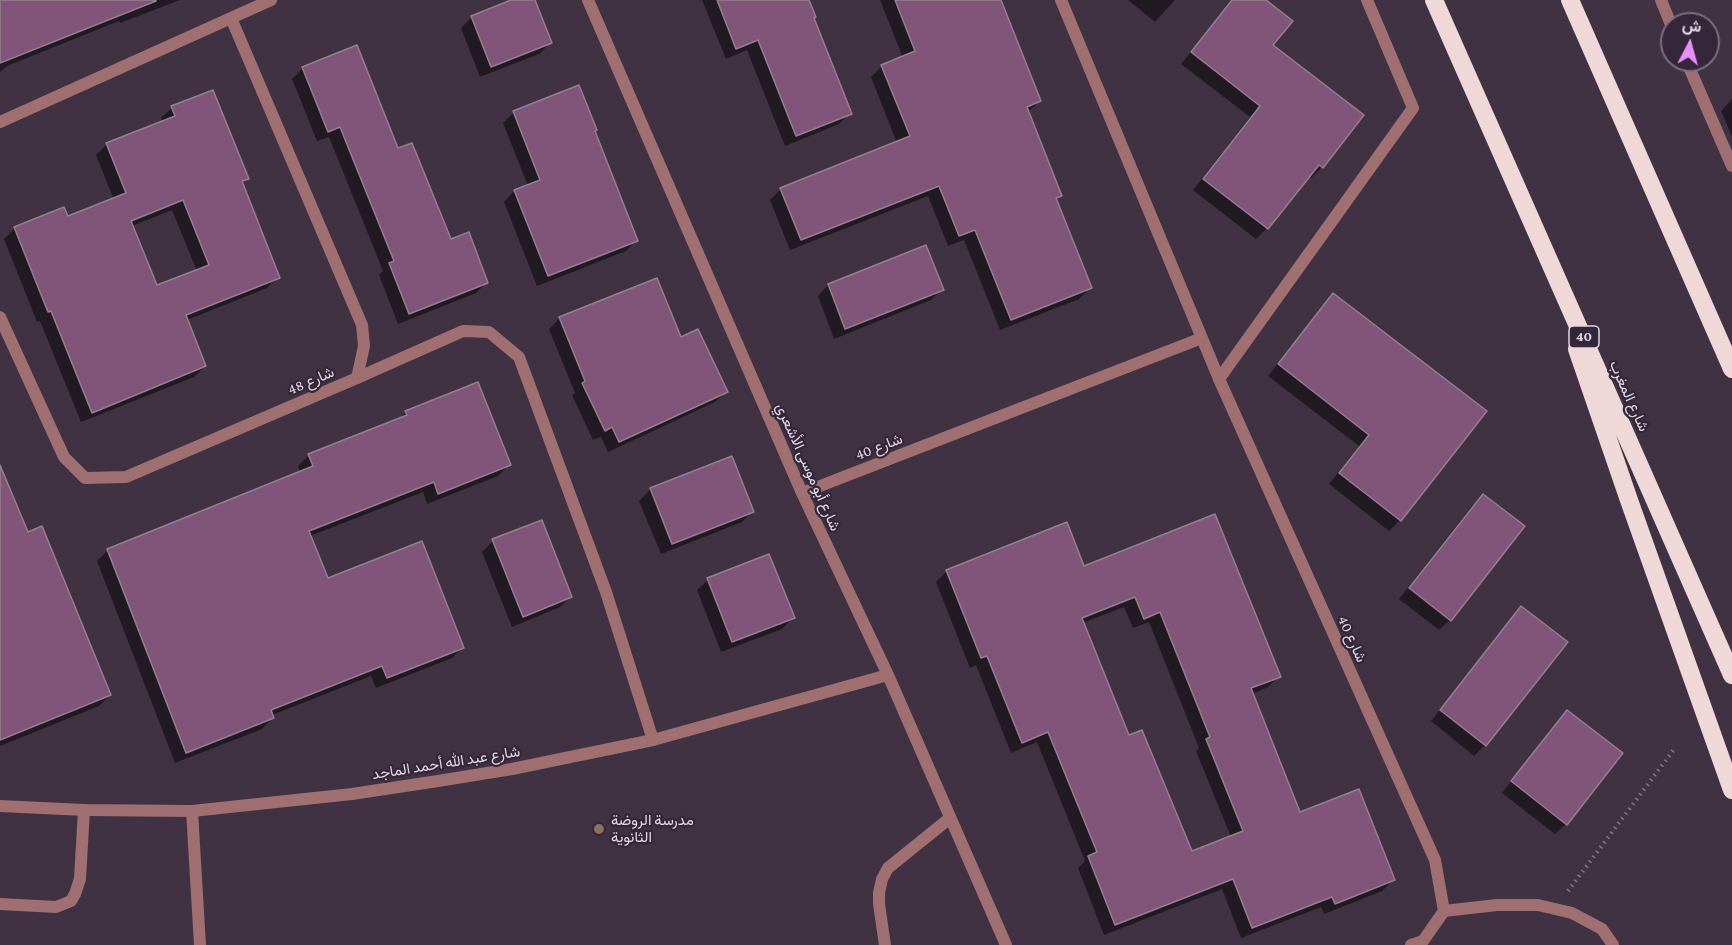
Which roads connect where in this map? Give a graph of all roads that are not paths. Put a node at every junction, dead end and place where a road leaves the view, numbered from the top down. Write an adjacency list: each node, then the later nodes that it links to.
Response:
1 (271, 0): 7 (street)
2 (588, 0): 17 (street, شارع أبو موسى الأشعري)
3 (1061, 0): 13 (street, شارع 40)
4 (1367, 0): 16 (street)
5 (1434, 0): 11 (highway, شارع المغرب / 40)
6 (1570, 0): 14 (highway)
7 (231, 18): 9 (street); 15 (street, شارع 48)
8 (1691, 72): 10 (street)
9 (0, 122)
10 (1732, 166)
11 (1550, 261): 19 (highway, شارع المغرب / 40); 21 (highway)
12 (0, 317): 15 (street, شارع 48)
13 (1202, 338): 16 (street, شارع 40); 17 (street, شارع 40)
14 (1732, 369)
15 (357, 378): 20 (street)
16 (1219, 379): 27 (street, شارع 40)
17 (802, 493): 18 (street, شارع أبو موسى الأشعري)
18 (888, 675): 20 (street, شارع عبد الله أحمد الماجد); 25 (street, شارع أبو موسى الأشعري)
19 (1732, 675)
20 (653, 740): 24 (street, شارع عبد الله أحمد الماجد)
21 (1732, 789)
22 (0, 806): 23 (street, شارع عبد الله أحمد الماجد)
23 (84, 810): 24 (street, شارع عبد الله أحمد الماجد); 26 (street)
24 (192, 811): 28 (street)
25 (950, 818): 29 (street); 30 (street, شارع أبو موسى الأشعري)
26 (0, 904)
27 (1444, 911): 31 (street); 32 (street)
28 (200, 945)
29 (885, 945)
30 (1006, 945)
31 (1412, 945)
32 (1613, 945)

